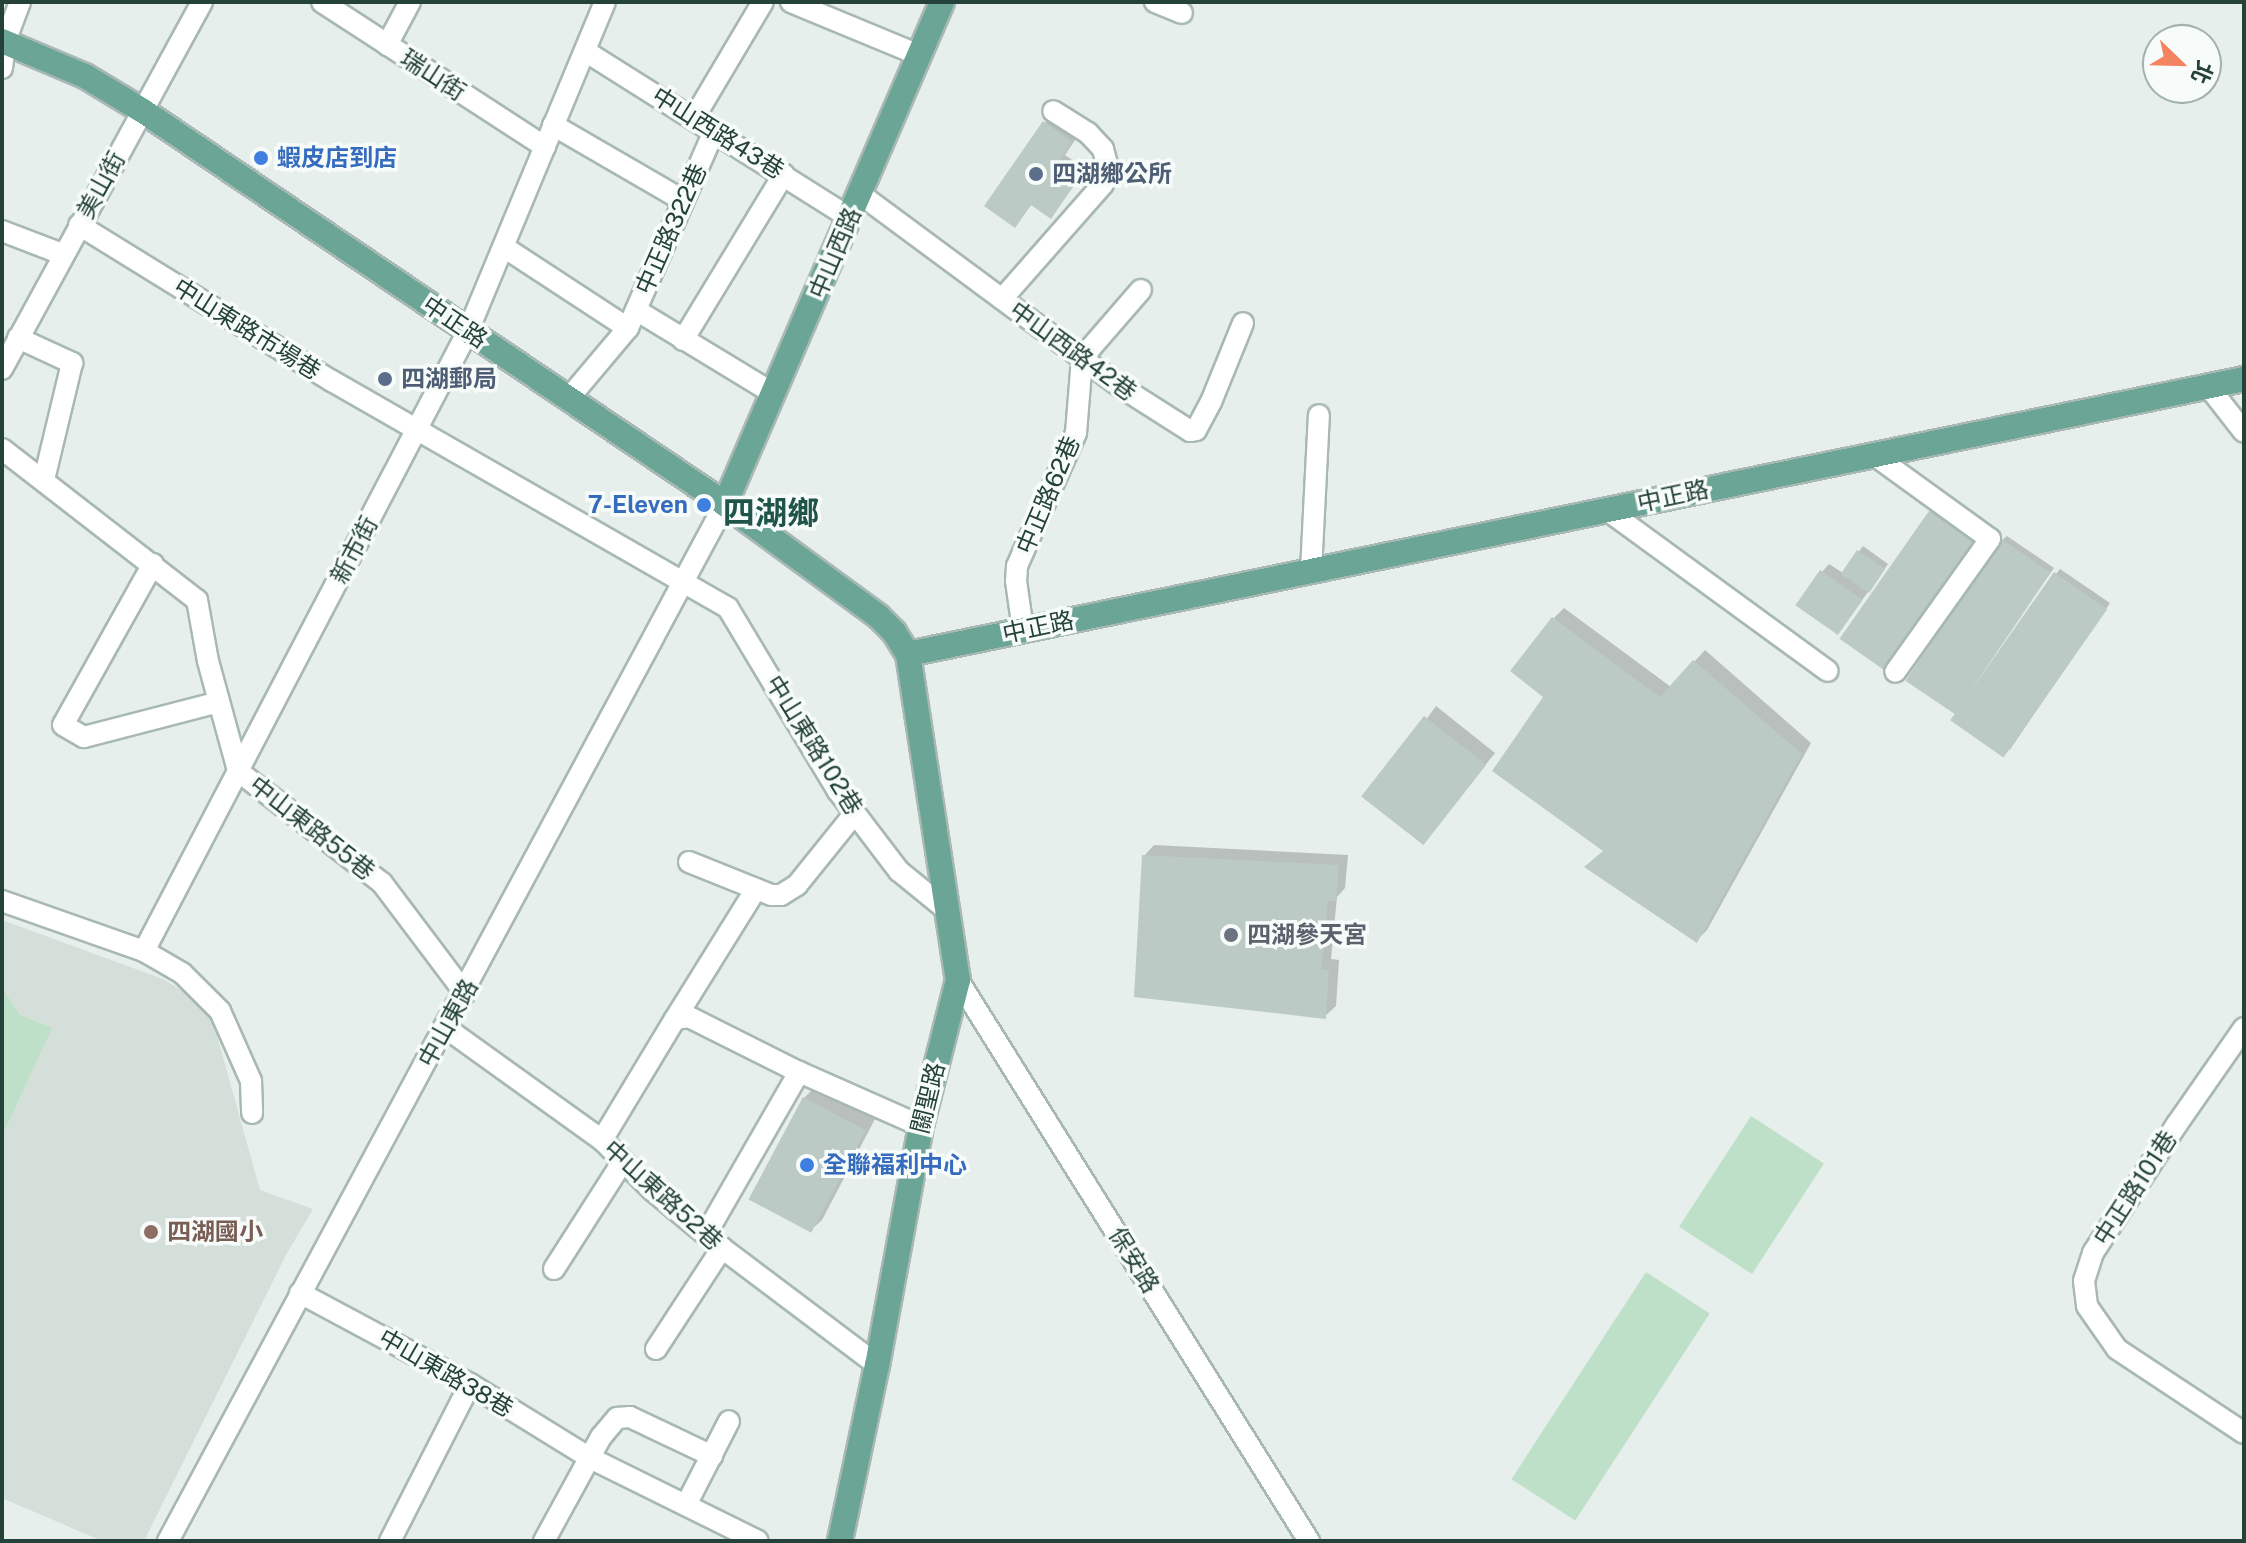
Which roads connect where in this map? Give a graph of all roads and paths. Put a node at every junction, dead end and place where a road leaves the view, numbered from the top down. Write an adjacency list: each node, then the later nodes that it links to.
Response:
1 (20, 2): 11 (street)
2 (202, 2): 16 (street, 美山街)
3 (322, 2): 12 (street, 瑞山街)
4 (410, 2): 12 (street)
5 (605, 2): 13 (street, 新市街)
6 (763, 2): 18 (street)
7 (791, 2): 14 (street)
8 (942, 2): 14 (main road, 中山西路)
9 (1155, 2): 10 (street)
10 (1182, 13)
11 (4, 41): 15 (street); 16 (main road, 中正路)
12 (387, 45): 21 (street, 瑞山街)
13 (585, 51): 18 (street, 中山西路43巷); 19 (street, 新市街)
14 (919, 55): 23 (main road, 中山西路)
15 (2, 68)
16 (143, 111): 26 (street, 美山街); 34 (main road, 中正路)
17 (1053, 111): 31 (street)
18 (694, 118): 20 (street, 中山西路43巷)
19 (553, 125): 21 (street, 新市街); 24 (street)
20 (714, 131): 22 (street, 中山西路43巷); 24 (street, 中正路322巷)
21 (545, 147): 28 (street, 新市街)
22 (784, 174): 25 (street, 中山西路43巷); 36 (street)
23 (860, 194): 25 (main road, 中山西路); 31 (street, 中山西路42巷)
24 (684, 201): 32 (street, 中正路322巷)
25 (850, 218): 41 (main road, 中山西路)
26 (79, 225): 29 (street, 美山街); 44 (street, 中山東路市場巷)
27 (2, 231): 29 (street)
28 (504, 247): 32 (street, 中正路322巷); 34 (street, 新市街)
29 (62, 254): 35 (street, 美山街)
30 (1141, 290): 37 (street)
31 (1002, 299): 37 (street, 中山西路42巷)
32 (632, 319): 36 (street); 42 (street, 中正路322巷)
33 (1243, 323): 37 (street, 中山西路42巷)
34 (468, 331): 42 (main road, 中正路); 44 (street, 新市街)
35 (18, 338): 38 (street, 美山街); 48 (street)
36 (683, 340): 41 (street)
37 (1082, 358): 54 (street, 中正路62巷)
38 (2, 369)
39 (2244, 379): 40 (main road, 中正路)
40 (2208, 386): 45 (street); 47 (main road, 中正路)
41 (774, 394): 49 (main road, 中山西路)
42 (569, 398): 49 (main road, 中正路)
43 (1319, 415): 52 (street)
44 (417, 428): 53 (street, 中山東路市場巷); 59 (street, 新市街)
45 (2244, 432)
46 (2, 449): 48 (street, 中山東路55巷)
47 (1874, 455): 50 (main road, 中正路); 57 (street)
48 (44, 480): 51 (street, 中山東路55巷)
49 (725, 504): 53 (street, 中山東路); 55 (main road, 中正路)
50 (1607, 510): 52 (main road, 中正路); 56 (street)
51 (153, 564): 58 (street, 中山東路55巷); 58 (street)
52 (1311, 571): 54 (main road, 中正路)
53 (682, 582): 60 (street, 中山東路102巷); 67 (street, 中山東路)
54 (1023, 630): 55 (main road, 中正路)
55 (908, 654): 64 (main road, 關聖路)
56 (1828, 671)
57 (1895, 672)
58 (219, 702): 59 (street, 中山東路55巷)
59 (238, 771): 65 (street, 新市街); 67 (street, 中山東路55巷)
60 (855, 813): 62 (street); 64 (street, 中山東路102巷)
61 (689, 862): 62 (street)
62 (756, 889): 68 (street)
63 (2, 901): 65 (street)
64 (948, 911): 66 (main road, 關聖路)
65 (144, 951): 72 (street)
66 (958, 980): 73 (main road, 關聖路); 94 (street, 保安路)
67 (465, 993): 69 (street, 中山東路)
68 (675, 1019): 71 (street); 74 (street)
69 (446, 1028): 74 (street, 中山東路52巷); 79 (street, 中山東路)
70 (2244, 1028): 84 (street, 中正路101巷)
71 (799, 1072): 73 (street); 76 (street)
72 (252, 1113)
73 (921, 1126): 81 (main road, 關聖路)
74 (602, 1140): 75 (street, 中山東路52巷)
75 (623, 1161): 76 (street, 中山東路52巷); 78 (street)
76 (706, 1234): 77 (street, 中山東路52巷)
77 (722, 1248): 80 (street); 81 (street, 中山東路52巷)
78 (554, 1269)
79 (300, 1293): 82 (street, 中山東路38巷); 89 (street, 中山東路)
80 (656, 1349)
81 (877, 1365): 93 (main road, 關聖路)
82 (470, 1384): 86 (street, 中山東路38巷); 90 (street)
83 (729, 1421): 85 (street)
84 (2244, 1433)
85 (712, 1456): 86 (street); 87 (street)
86 (590, 1458): 87 (street, 中山東路38巷); 91 (street)
87 (686, 1505): 88 (street, 中山東路38巷)
88 (727, 1534): 92 (street, 中山東路38巷)
89 (168, 1541)
90 (390, 1541)
91 (544, 1541)
92 (758, 1541)
93 (840, 1541)
94 (1309, 1541)

